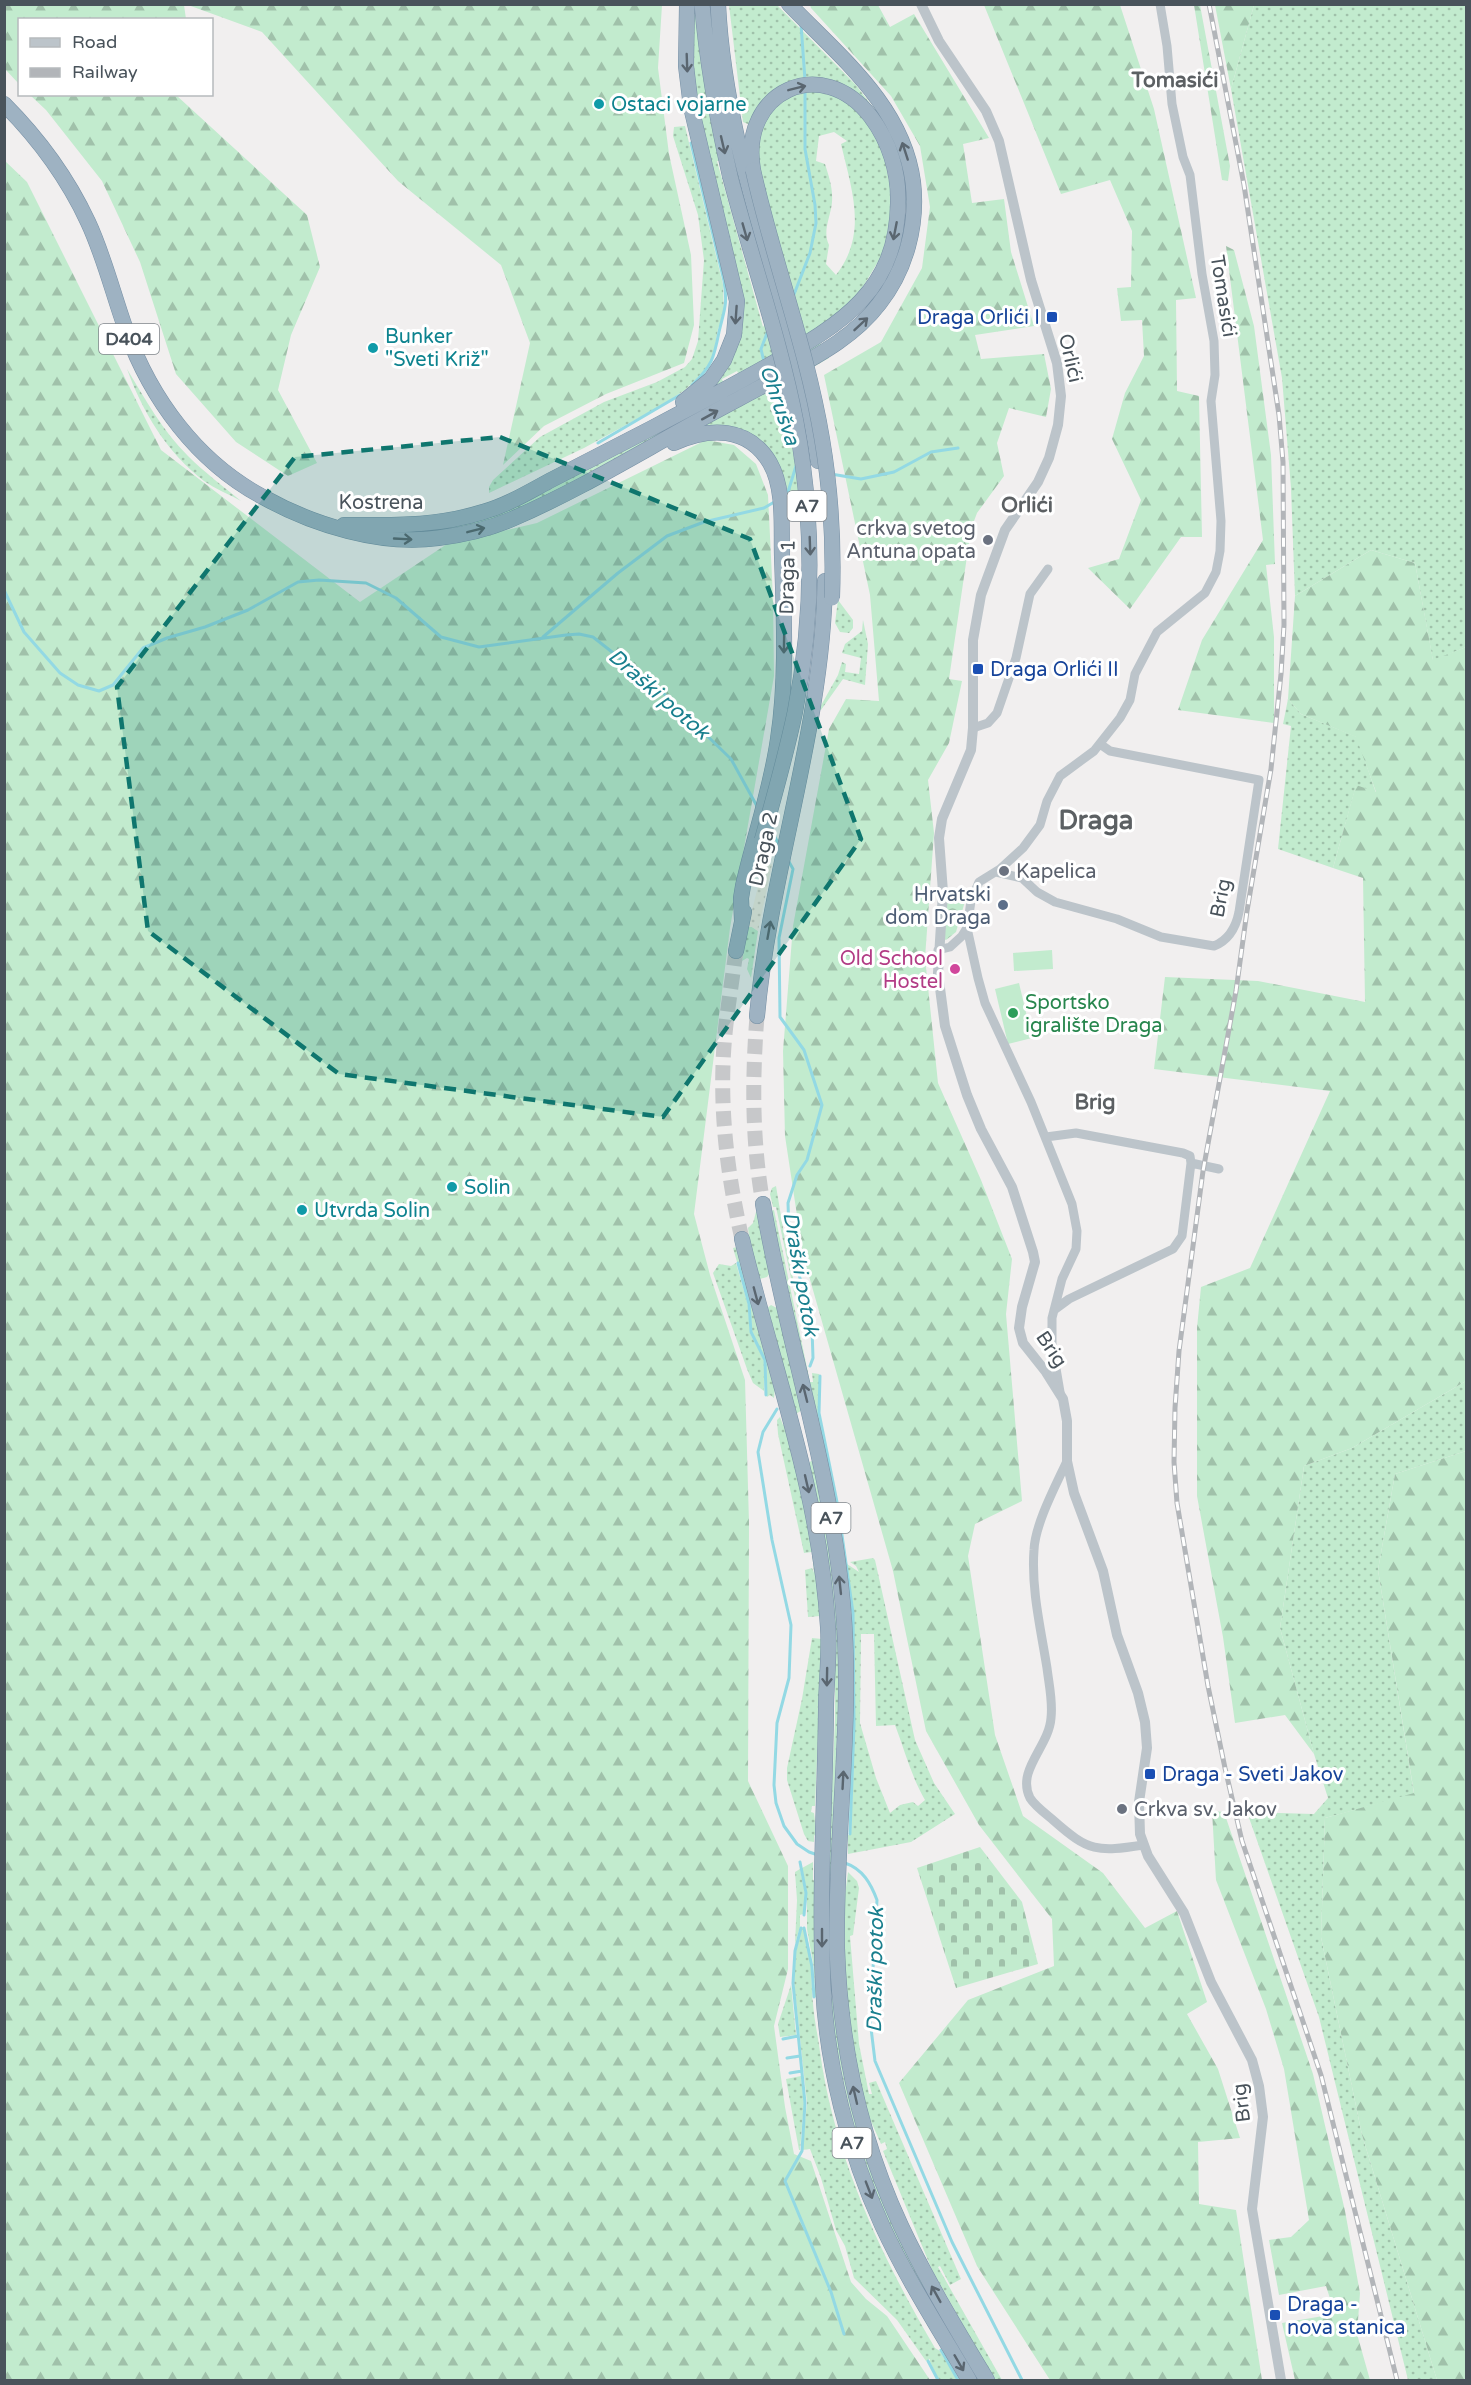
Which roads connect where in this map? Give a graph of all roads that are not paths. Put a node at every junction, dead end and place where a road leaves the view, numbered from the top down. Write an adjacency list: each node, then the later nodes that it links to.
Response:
1 (687, 4): 10 (highway, one-way to 10)
2 (702, 4): 8 (highway, A7, one-way to 8)
3 (718, 4): 8 (highway, A7)
4 (789, 4): 9 (highway, one-way to 4, bridge)
5 (921, 4): 15 (street, Orlići)
6 (1160, 4): 14 (street, Tomasići)
7 (4, 104): 12 (highway, Kostrena / D404)
8 (743, 173): 9 (highway, one-way to 9, bridge); 17 (highway, Draga 1 / A7, one-way to 17, bridge); 22 (highway, Draga 2, one-way to 8, bridge)
9 (747, 386): 10 (highway); 11 (highway, one-way to 9)
10 (504, 505): 12 (highway, Kostrena / D404)
11 (510, 520): 12 (highway, Kostrena / D404, one-way to 11); 17 (highway, one-way to 17)
12 (326, 523)
13 (1048, 569): 15 (street)
14 (1205, 594): 16 (street, Brig)
15 (973, 728): 20 (street, Orlići)
16 (1100, 744): 18 (street, Brig); 18 (street, Brig)
17 (759, 839): 21 (highway, A7)
18 (996, 872): 19 (street, Brig)
19 (967, 928): 20 (street); 23 (street, Brig)
20 (938, 950): 29 (street, Brig)
21 (736, 951)
22 (757, 1016)
23 (1046, 1137): 24 (street); 28 (street, Brig)
24 (1191, 1162): 25 (street); 28 (street, Brig)
25 (1219, 1169)
26 (763, 1204): 32 (highway, A7, one-way to 26)
27 (742, 1239): 32 (highway, A7, one-way to 32)
28 (1054, 1310): 29 (street, Brig)
29 (1060, 1392): 30 (street, Brig)
30 (1067, 1461): 31 (street, Brig); 31 (street, Brig)
31 (1144, 1845): 35 (street, Brig)
32 (830, 1881): 33 (highway, A7, one-way to 33); 34 (highway, A7, one-way to 32)
33 (969, 2380)
34 (987, 2380)
35 (1281, 2380)

